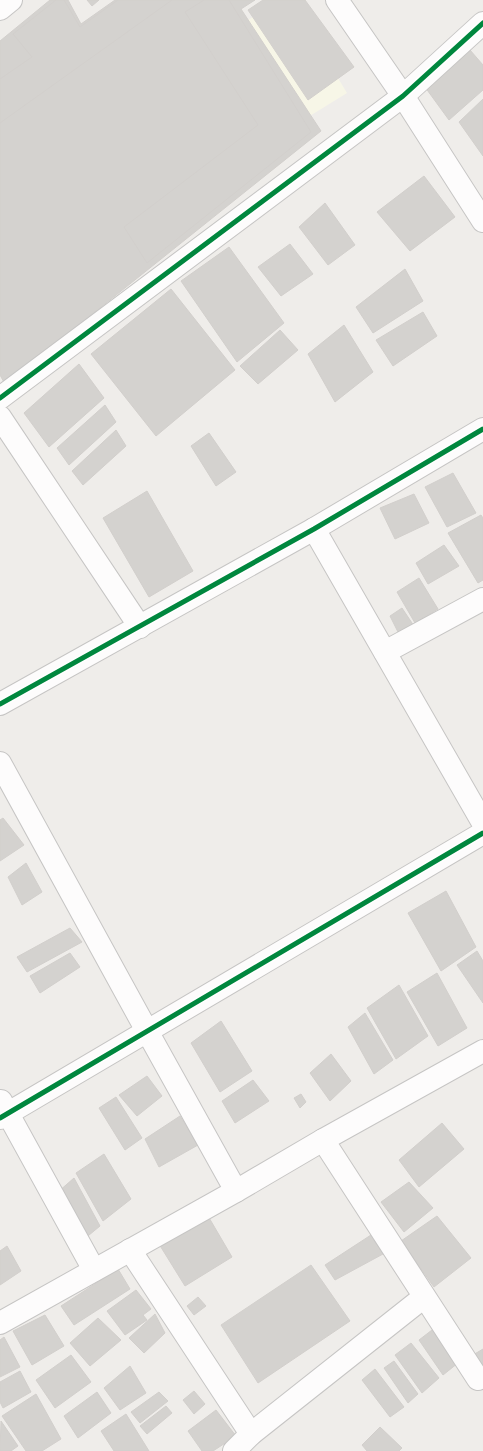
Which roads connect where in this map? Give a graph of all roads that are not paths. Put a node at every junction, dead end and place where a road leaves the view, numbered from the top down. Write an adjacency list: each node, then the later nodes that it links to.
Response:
1 (11, 0): 3 (street)
2 (337, 0): 5 (street)
3 (0, 9)
4 (483, 23): 5 (street)
5 (403, 96): 6 (street); 7 (street)
6 (483, 221)
7 (0, 398)
8 (0, 417): 12 (street)
9 (483, 429): 10 (street)
10 (314, 529): 12 (street); 13 (street)
11 (483, 599): 13 (street)
12 (140, 627): 14 (street)
13 (385, 652): 16 (street)
14 (0, 704)
15 (0, 763): 18 (street)
16 (483, 823)
17 (483, 833): 18 (street)
18 (147, 1031): 20 (street); 22 (street)
19 (483, 1051): 21 (street)
20 (2, 1110): 24 (street)
21 (323, 1140): 22 (street); 25 (street)
22 (236, 1191): 23 (street)
23 (130, 1250): 24 (street); 28 (street)
24 (94, 1270): 26 (street)
25 (424, 1297): 27 (street); 28 (street)
26 (0, 1323)
27 (478, 1379)
28 (251, 1434): 29 (street)
29 (234, 1451)

